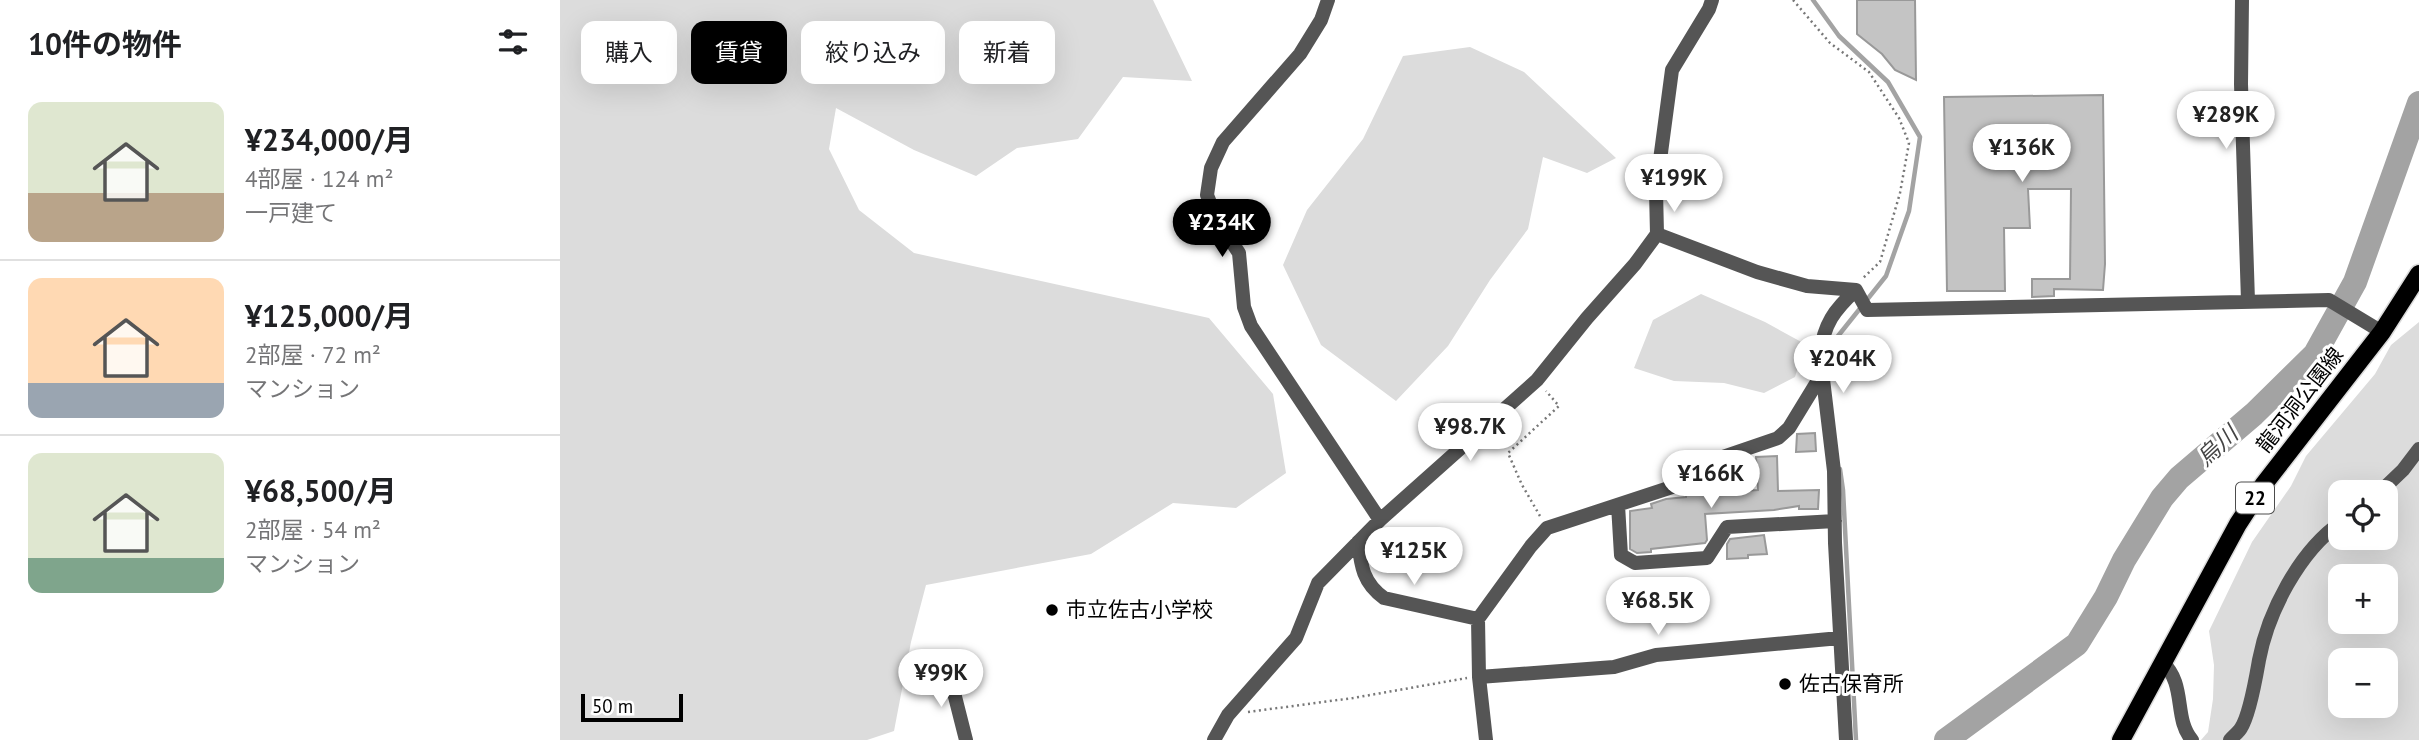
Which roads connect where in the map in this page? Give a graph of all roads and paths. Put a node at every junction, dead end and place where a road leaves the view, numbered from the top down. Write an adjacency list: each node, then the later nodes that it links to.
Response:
1 (1328, 0): 15 (street)
2 (1712, 0): 5 (street)
3 (1793, 0): 7 (path)
4 (2242, 0): 8 (street)
5 (1657, 234): 7 (street); 11 (street)
6 (2419, 274): 9 (main road, 龍河洞公園線 / 22)
7 (1854, 289): 8 (street); 10 (street)
8 (2248, 301): 9 (street)
9 (2382, 332): 22 (main road, 龍河洞公園線 / 22)
10 (1822, 374): 14 (street); 16 (street)
11 (1537, 380): 15 (street); 17 (path)
12 (2419, 449): 13 (street)
13 (2393, 480)
14 (1618, 505): 16 (street); 17 (street)
15 (1380, 520): 19 (street)
16 (1835, 521): 21 (street)
17 (1547, 528): 20 (street)
18 (2328, 534): 32 (street)
19 (1358, 542): 20 (street); 25 (street)
20 (1478, 619): 24 (street)
21 (1840, 638): 24 (street); 29 (street)
22 (2162, 662): 30 (main road, 龍河洞公園線 / 22); 31 (street)
23 (948, 669): 26 (street)
24 (1479, 677): 25 (path); 28 (street)
25 (1228, 715): 27 (street)
26 (967, 740)
27 (1214, 740)
28 (1486, 740)
29 (1846, 740)
30 (2121, 740)
31 (2192, 740)
32 (2230, 740)

